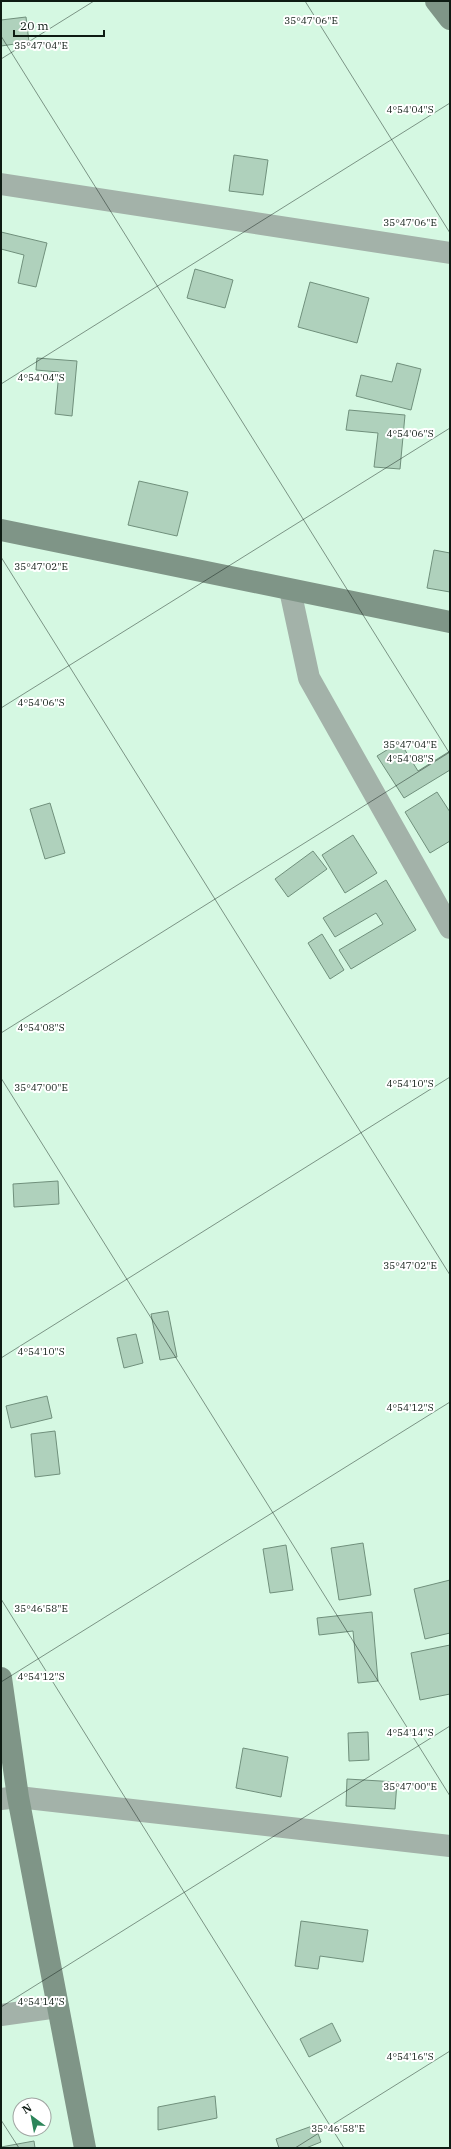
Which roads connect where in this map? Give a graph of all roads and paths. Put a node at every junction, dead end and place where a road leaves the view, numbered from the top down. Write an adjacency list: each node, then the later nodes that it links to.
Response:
1 (436, 1): 2 (street)
2 (450, 19)
3 (1, 184): 4 (street)
4 (450, 253)
5 (1, 530): 6 (street)
6 (290, 590): 7 (street); 8 (street)
7 (450, 622)
8 (450, 928)
9 (1, 1678): 10 (street)
10 (10, 1798): 11 (street); 12 (street)
11 (450, 1846)
12 (58, 2007): 13 (street); 14 (street)
13 (1, 2015)
14 (85, 2148)

